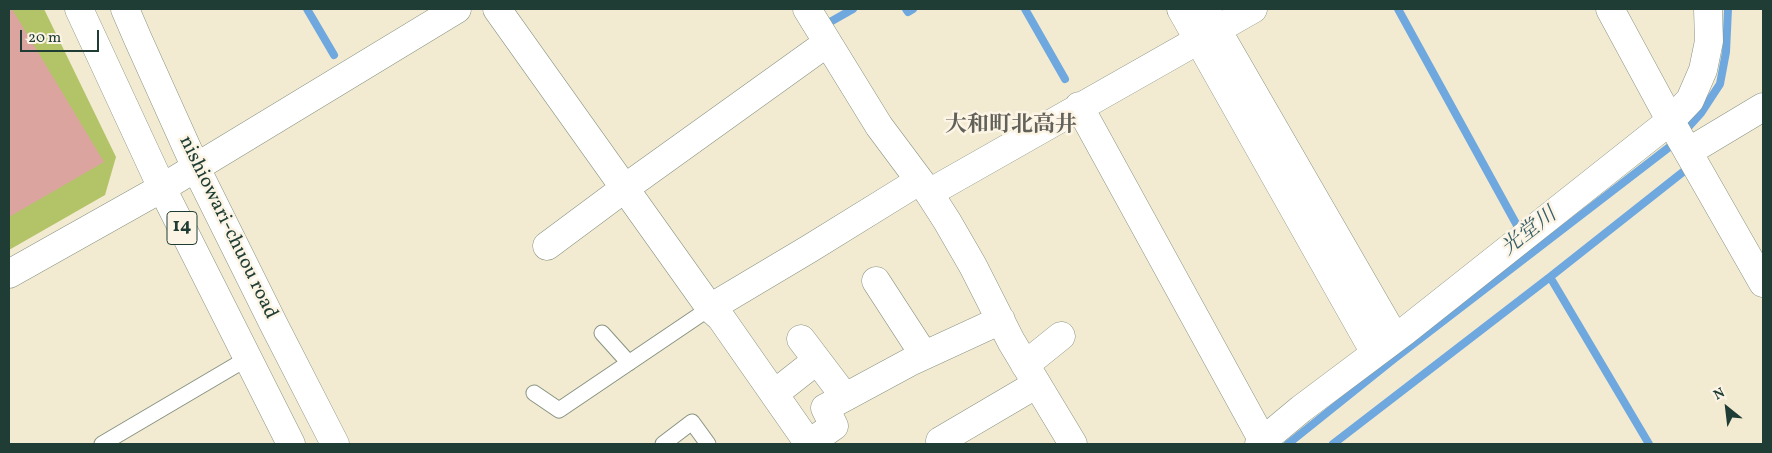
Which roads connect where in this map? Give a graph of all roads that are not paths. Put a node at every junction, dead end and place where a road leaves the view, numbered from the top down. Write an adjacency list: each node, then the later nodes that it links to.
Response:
1 (79, 9): 17 (street, nishiowari-chuou road / 14)
2 (126, 9): 15 (street, nishiowari-chuou road / 14)
3 (457, 9): 15 (street)
4 (497, 9): 18 (street)
5 (807, 9): 11 (street)
6 (1181, 9): 10 (street)
7 (1253, 9): 10 (street)
8 (1610, 9): 14 (street)
9 (1708, 9): 14 (street)
10 (1206, 26): 12 (street); 28 (street)
11 (827, 43): 16 (street); 18 (street)
12 (1079, 106): 16 (street); 38 (street)
13 (1763, 107): 14 (street)
14 (1679, 137): 22 (street); 28 (street)
15 (196, 168): 17 (street); 41 (street, nishiowari-chuou road / 14)
16 (924, 187): 23 (street); 24 (street)
17 (162, 188): 20 (street); 30 (street, nishiowari-chuou road / 14)
18 (625, 188): 19 (street); 23 (street)
19 (547, 246)
20 (9, 274)
21 (876, 281): 29 (street)
22 (1763, 283)
23 (710, 308): 32 (lane); 35 (street)
24 (1001, 320): 29 (street); 33 (street)
25 (602, 333): 32 (lane)
26 (1061, 336): 33 (street)
27 (801, 340): 31 (street)
28 (1385, 346): 38 (street)
29 (924, 355): 36 (street)
30 (248, 358): 37 (lane); 40 (street, nishiowari-chuou road / 14)
31 (816, 361): 35 (street); 36 (street)
32 (629, 363): 34 (lane)
33 (1031, 374): 45 (street); 46 (street)
34 (534, 393)
35 (774, 394): 44 (street)
36 (845, 397): 44 (street)
37 (121, 439): 39 (lane)
38 (1261, 442)
39 (102, 444)
40 (291, 444)
41 (335, 444)
42 (663, 444): 43 (lane)
43 (708, 444)
44 (809, 444)
45 (942, 444)
46 (1073, 444)

